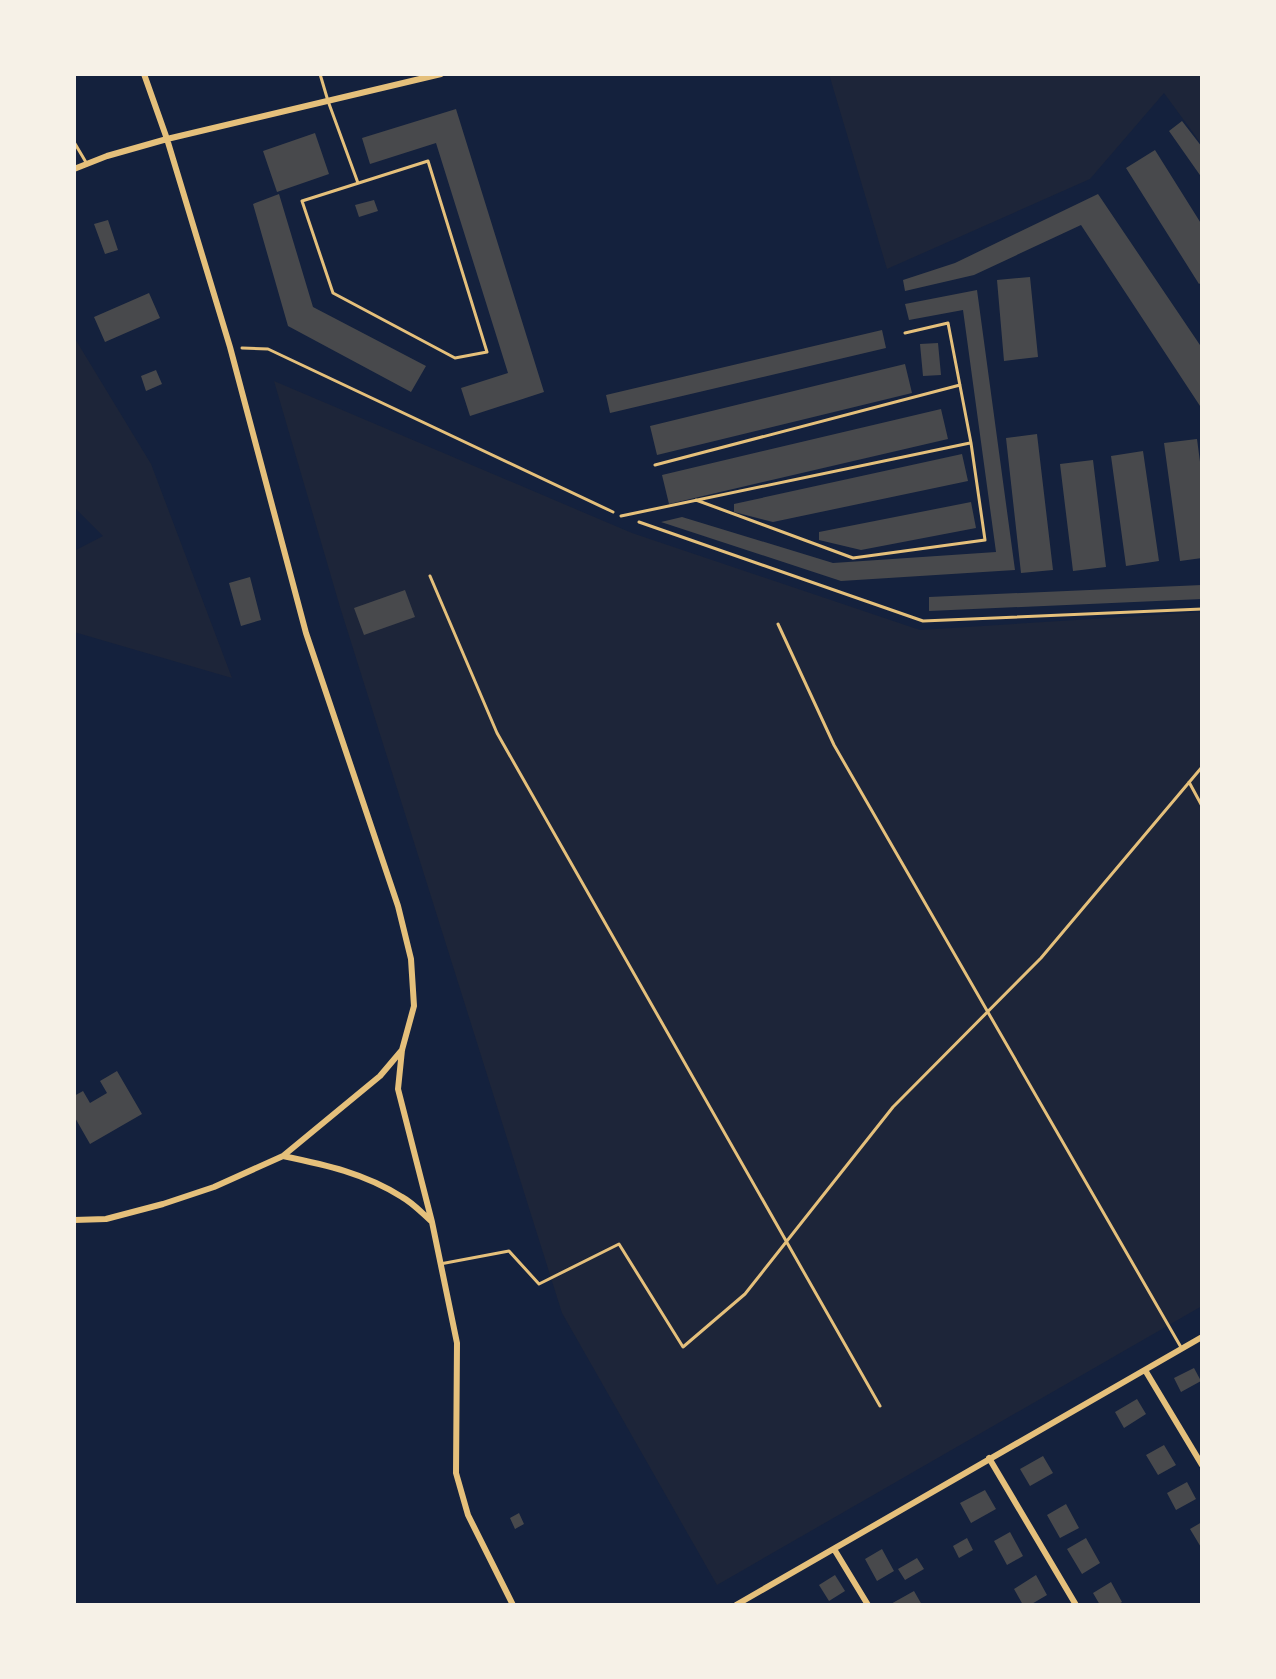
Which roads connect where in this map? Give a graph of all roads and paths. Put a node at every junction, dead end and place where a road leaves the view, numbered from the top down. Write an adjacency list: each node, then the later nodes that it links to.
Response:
1 (144, 74): 5 (street)
2 (320, 74): 4 (lane)
3 (441, 74): 4 (street)
4 (328, 101): 5 (street); 9 (lane)
5 (167, 139): 7 (street); 11 (street)
6 (74, 142): 7 (lane)
7 (87, 164): 8 (street)
8 (74, 169)
9 (358, 183): 9 (lane)
10 (905, 333): 12 (lane)
11 (230, 347): 16 (path); 24 (street)
12 (960, 385): 13 (lane); 14 (lane)
13 (971, 443): 15 (lane); 15 (lane)
14 (655, 465)
15 (696, 500): 16 (lane)
16 (621, 516): 18 (path)
17 (430, 576): 28 (lane)
18 (1202, 609)
19 (778, 624): 23 (lane)
20 (1202, 767): 21 (lane)
21 (1189, 782): 22 (lane); 23 (lane)
22 (1202, 806)
23 (989, 1011): 28 (lane); 31 (lane)
24 (402, 1050): 25 (street); 27 (street)
25 (283, 1156): 26 (street); 27 (street)
26 (74, 1220)
27 (432, 1222): 29 (street)
28 (787, 1242): 29 (lane); 33 (lane)
29 (440, 1264): 37 (street)
30 (1202, 1337): 31 (street)
31 (1182, 1349): 32 (street)
32 (1145, 1370): 34 (street); 35 (street)
33 (880, 1406)
34 (989, 1458): 36 (street); 40 (street)
35 (1202, 1465)
36 (834, 1549): 38 (street); 39 (street)
37 (513, 1605)
38 (736, 1605)
39 (868, 1605)
40 (1076, 1605)

